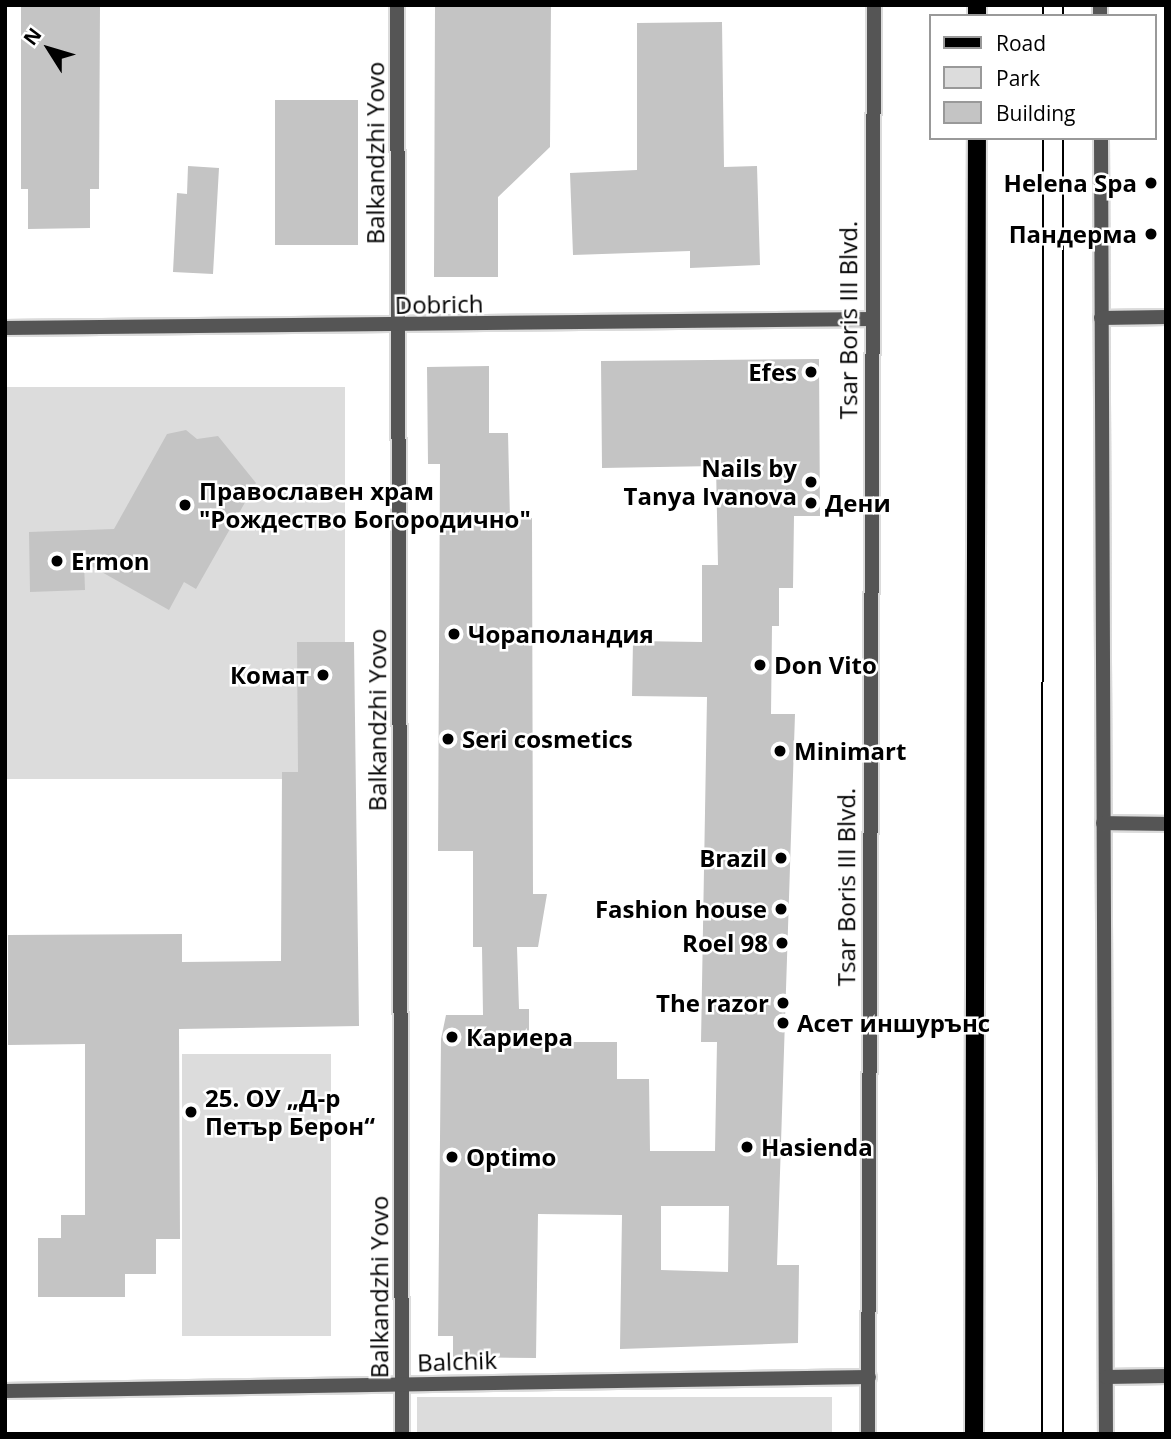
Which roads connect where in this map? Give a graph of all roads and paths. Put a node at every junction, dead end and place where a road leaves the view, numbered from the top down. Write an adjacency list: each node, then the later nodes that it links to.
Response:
1 (397, 5): 9 (street, Balkandzhi Yovo)
2 (874, 5): 7 (street, Tsar Boris III Blvd.)
3 (977, 140): 19 (main road)
4 (1101, 140): 6 (street)
5 (1166, 317): 6 (street)
6 (1101, 318): 10 (street)
7 (873, 319): 9 (street, Dobrich); 13 (street, Tsar Boris III Blvd.)
8 (5, 328): 9 (street, Dobrich)
9 (398, 328): 15 (street, Balkandzhi Yovo)
10 (1103, 823): 11 (street); 14 (street)
11 (1166, 824)
12 (1166, 1376): 14 (street)
13 (869, 1377): 15 (street, Balchik); 18 (street, Tsar Boris III Blvd.)
14 (1106, 1377): 20 (street)
15 (402, 1386): 16 (street, Balchik); 17 (street, Balkandzhi Yovo)
16 (5, 1391)
17 (402, 1434)
18 (869, 1434)
19 (974, 1434)
20 (1106, 1434)

